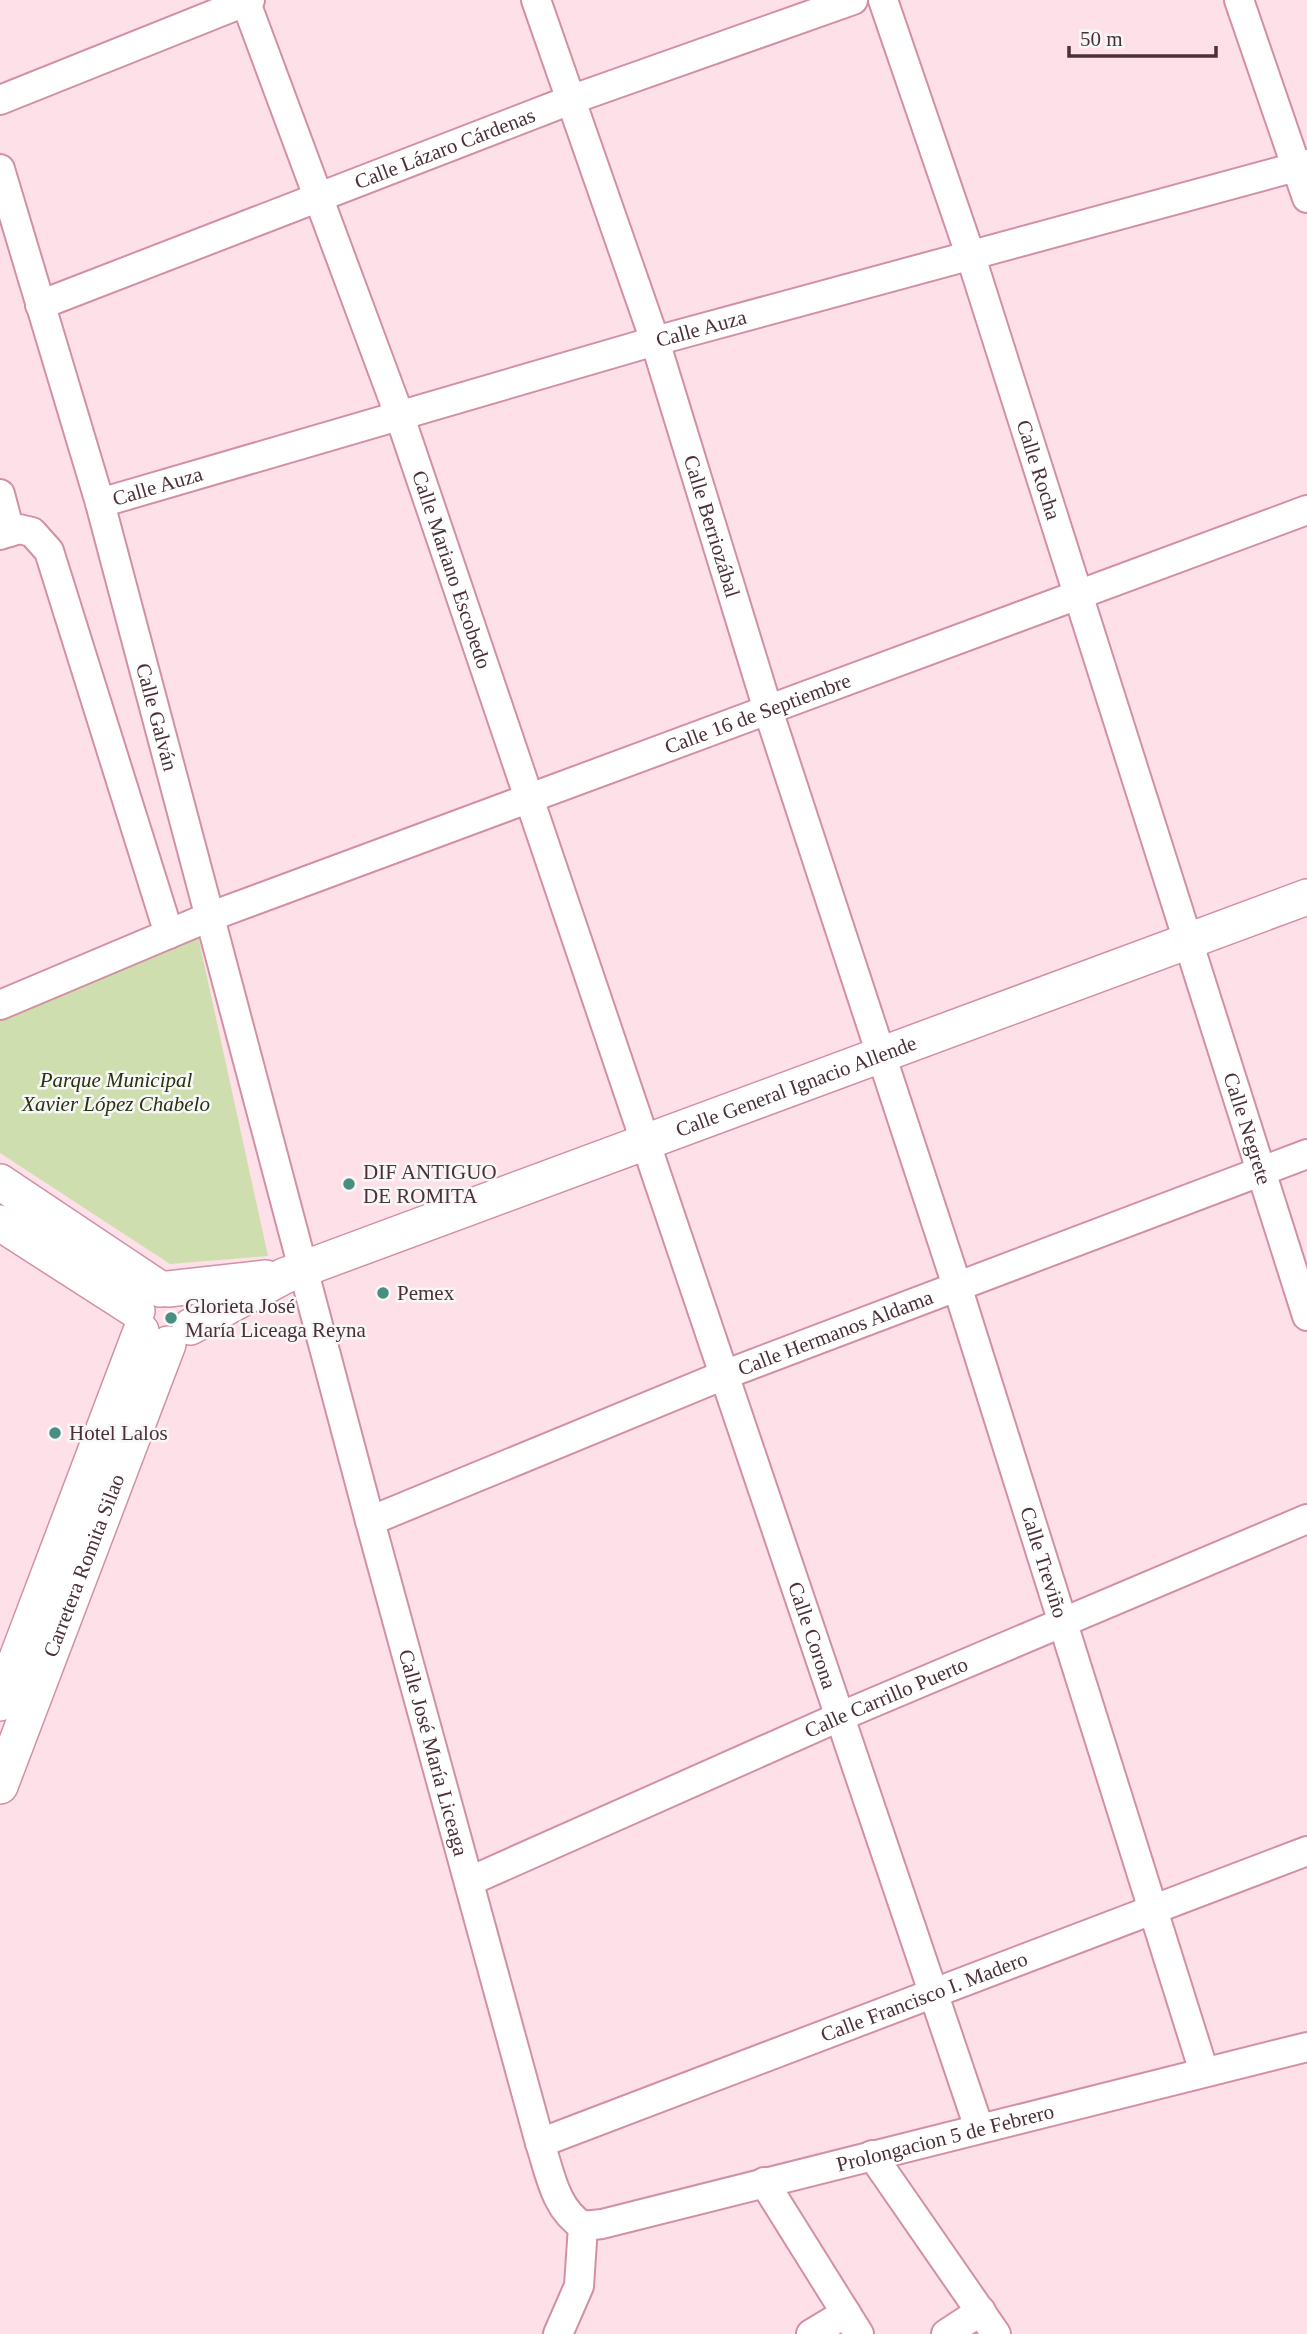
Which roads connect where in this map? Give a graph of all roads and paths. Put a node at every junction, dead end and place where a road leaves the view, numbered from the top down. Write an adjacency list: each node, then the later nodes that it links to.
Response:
1 (536, 0): 6 (street, Calle Berriozábal)
2 (853, 0): 6 (street, Calle Lázaro Cárdenas)
3 (883, 0): 12 (street, Calle Rocha)
4 (1239, 0): 8 (street)
5 (247, 1): 7 (street); 11 (street, Calle Mariano Escobedo)
6 (573, 99): 11 (street, Calle Lázaro Cárdenas); 14 (street, Calle Berriozábal)
7 (0, 100)
8 (1302, 165): 10 (street); 12 (street, Calle Auza)
9 (0, 169): 13 (street, Calle Galván)
10 (1307, 198)
11 (320, 199): 13 (street, Calle Lázaro Cárdenas); 15 (street, Calle Mariano Escobedo)
12 (971, 257): 14 (street, Calle Auza); 20 (street, Calle Rocha)
13 (40, 304): 17 (street, Calle Galván)
14 (655, 341): 15 (street, Calle Auza); 21 (street, Calle Berriozábal)
15 (400, 417): 17 (street, Calle Auza); 22 (street, Calle Mariano Escobedo)
16 (0, 494): 19 (street)
17 (100, 503): 24 (street, Calle Galván)
18 (1307, 510): 20 (street, Calle 16 de Septiembre)
19 (5, 533): 25 (street)
20 (1077, 593): 21 (street, Calle 16 de Septiembre); 26 (street, Calle Rocha)
21 (768, 710): 22 (street, Calle 16 de Septiembre); 28 (street, Calle Berriozábal)
22 (530, 798): 24 (street, Calle 16 de Septiembre); 29 (street, Calle Mariano Escobedo)
23 (1307, 897): 26 (main road, Calle General Ignacio Allende)
24 (209, 917): 25 (street, Calle 16 de Septiembre); 34 (street, Calle Galván)
25 (169, 934): 27 (street, Calle 16 de Septiembre)
26 (1187, 942): 28 (main road, Calle General Ignacio Allende); 31 (street, Calle Negrete)
27 (0, 1005)
28 (882, 1055): 29 (main road, Calle General Ignacio Allende); 35 (street, Calle Treviño)
29 (645, 1141): 34 (main road, Calle General Ignacio Allende); 38 (street, Calle Corona)
30 (1307, 1154): 31 (street, Calle Hermanos Aldama)
31 (1261, 1172): 35 (street, Calle Hermanos Aldama); 37 (street, Calle Negrete)
32 (0, 1182): 36 (main road)
33 (0, 1223): 36 (main road)
34 (294, 1272): 36 (main road, Calle General Ignacio Allende); 40 (street, Calle José María Liceaga)
35 (958, 1289): 38 (street, Calle Hermanos Aldama); 41 (street, Calle Treviño)
36 (161, 1315): 42 (main road, Carretera Romita Silao)
37 (1307, 1316)
38 (724, 1375): 40 (street, Calle Hermanos Aldama); 44 (street, Calle Corona)
39 (1307, 1519): 41 (street, Calle Carrillo Puerto)
40 (370, 1521): 47 (street, Calle José María Liceaga)
41 (1064, 1621): 44 (street, Calle Carrillo Puerto); 48 (street, Calle Treviño)
42 (20, 1658): 43 (main road, Carretera Romita Silao); 45 (main road, Carretera Romita Silao)
43 (0, 1703)
44 (839, 1717): 47 (street, Calle Carrillo Puerto); 49 (street, Calle Corona)
45 (0, 1786)
46 (1307, 1851): 48 (street, Calle Francisco I. Madero)
47 (470, 1881): 53 (street, Calle José María Liceaga)
48 (1154, 1908): 49 (street, Calle Francisco I. Madero); 51 (street, Calle Treviño)
49 (932, 1993): 52 (street, Calle Corona); 53 (street, Calle Francisco I. Madero)
50 (1307, 2047): 51 (street, Prolongacion 5 de Febrero)
51 (1204, 2072): 52 (street, Prolongacion 5 de Febrero)
52 (979, 2128): 54 (street, Prolongacion 5 de Febrero)
53 (540, 2143): 56 (street, Calle José María Liceaga)
54 (872, 2155): 55 (street, Prolongacion 5 de Febrero); 57 (street)
55 (764, 2182): 56 (street, Prolongacion 5 de Febrero); 58 (street)
56 (583, 2226): 59 (street)
57 (989, 2323): 61 (street)
58 (853, 2324): 60 (street)
59 (558, 2334)
60 (811, 2334)
61 (946, 2334)

